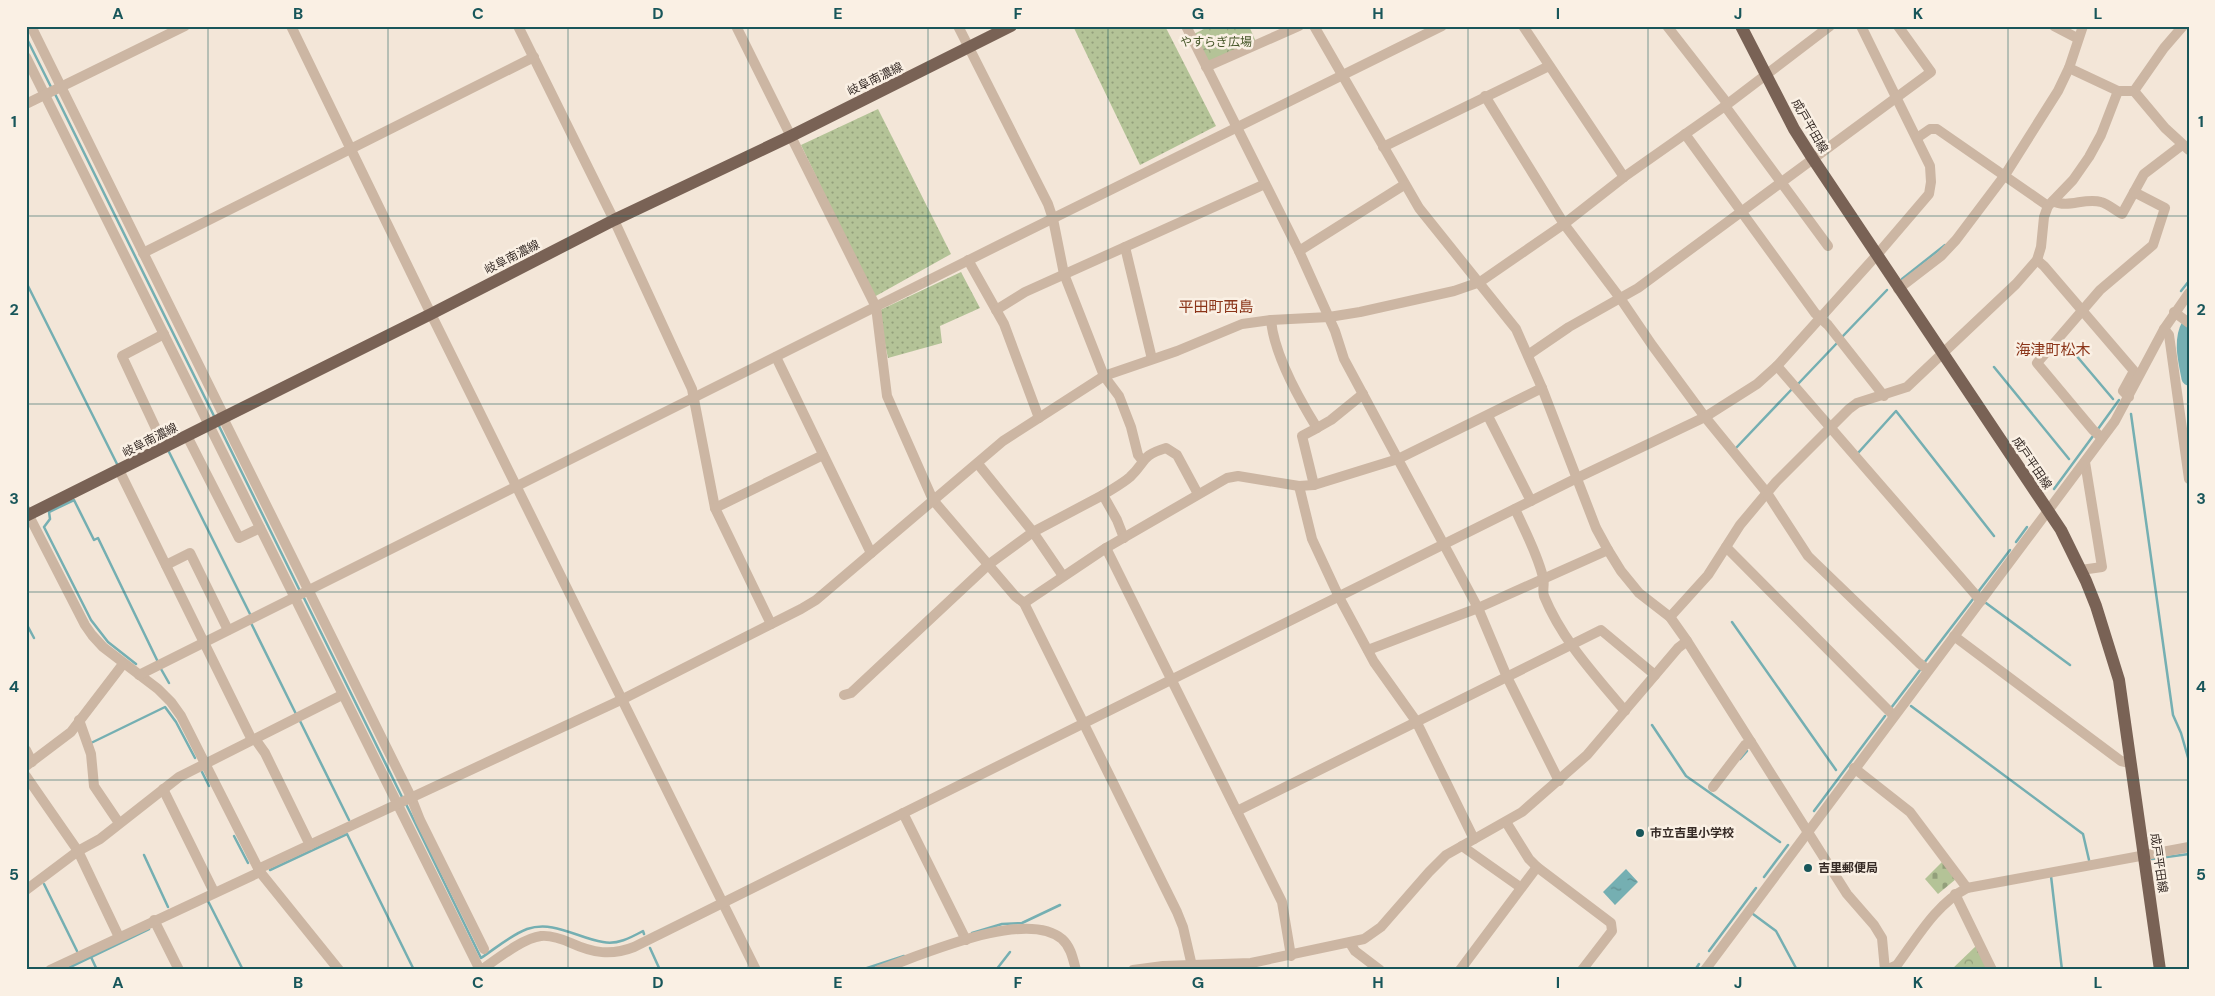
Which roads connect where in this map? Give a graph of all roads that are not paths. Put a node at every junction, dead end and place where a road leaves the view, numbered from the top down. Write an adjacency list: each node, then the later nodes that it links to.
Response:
1 (31, 26): 30 (street)
2 (185, 26): 30 (street)
3 (291, 26): 44 (street)
4 (518, 26): 24 (street)
5 (736, 26): 40 (street)
6 (958, 26): 22 (street)
7 (1011, 26): 22 (main road, 岐阜南濃線)
8 (1186, 26): 26 (street)
9 (1299, 26): 26 (street)
10 (1314, 26): 29 (street)
11 (1442, 26): 29 (street)
12 (1523, 26): 25 (street)
13 (1667, 26): 37 (street)
14 (1741, 26): 28 (main road, 成戸平田線)
15 (1830, 26): 28 (street)
16 (1860, 26): 35 (street)
17 (1898, 26): 35 (street)
18 (2054, 26): 21 (street)
19 (2083, 26): 21 (street)
20 (2183, 26): 32 (street)
21 (2077, 38): 27 (street)
22 (969, 47): 40 (main road, 岐阜南濃線); 54 (street)
23 (26, 57): 33 (street)
24 (534, 58): 44 (street); 55 (street)
25 (1549, 66): 34 (street); 47 (street)
26 (1206, 67): 38 (street)
27 (2068, 68): 31 (street); 46 (street)
28 (1765, 74): 37 (street); 45 (main road, 成戸平田線)
29 (1341, 76): 38 (street); 43 (street)
30 (60, 87): 33 (street); 60 (street)
31 (2118, 90): 32 (street); 52 (street)
32 (2134, 91): 42 (street)
33 (46, 94): 36 (street); 79 (street)
34 (1485, 96): 43 (street); 56 (street)
35 (1896, 99): 41 (street); 45 (street)
36 (26, 104)
37 (1726, 104): 39 (street); 48 (street)
38 (1236, 128): 49 (street); 54 (street)
39 (1685, 134): 47 (street); 53 (street)
40 (791, 136): 55 (main road, 岐阜南濃線); 69 (street)
41 (1917, 138): 46 (street); 61 (street)
42 (2185, 144): 51 (street)
43 (1383, 147): 50 (street)
44 (350, 150): 60 (street); 72 (street)
45 (1813, 159): 48 (street); 61 (main road, 成戸平田線)
46 (2005, 175): 52 (street); 66 (street)
47 (1624, 177): 56 (street)
48 (1781, 183): 53 (street); 57 (street)
49 (1265, 184): 58 (street); 59 (street)
50 (1404, 185): 59 (street); 65 (street)
51 (2134, 192): 52 (street); 71 (street)
52 (2051, 204): 63 (street)
53 (1740, 212): 68 (street); 75 (street)
54 (1053, 218): 62 (street); 64 (street)
55 (614, 220): 72 (main road, 岐阜南濃線); 90 (street)
56 (1564, 224): 65 (street); 68 (street)
57 (1828, 246)
58 (1125, 247): 64 (street); 83 (street)
59 (1299, 251): 74 (street)
60 (143, 253): 94 (street)
61 (1876, 256): 66 (main road, 成戸平田線); 75 (street)
62 (968, 260): 69 (street); 70 (street)
63 (2037, 260): 71 (street); 81 (street)
64 (1064, 274): 70 (street); 85 (street)
65 (1480, 282): 74 (street); 80 (street)
66 (1898, 289): 81 (main road, 成戸平田線)
67 (2189, 293): 73 (street)
68 (1620, 298): 80 (street); 92 (street)
69 (876, 306): 82 (street); 114 (street)
70 (996, 310): 93 (street)
71 (2083, 310): 89 (street); 98 (street)
72 (431, 314): 94 (main road, 岐阜南濃線); 109 (street)
73 (2176, 314): 77 (street); 78 (street)
74 (1329, 317): 76 (street); 87 (street)
75 (1820, 318): 84 (street); 88 (street)
76 (1271, 320): 83 (street); 96 (street)
77 (2189, 323)
78 (2164, 329): 89 (street); 107 (street)
79 (164, 334): 94 (street); 99 (street)
80 (1528, 354): 86 (street)
81 (1943, 355): 88 (street); 118 (main road, 成戸平田線)
82 (776, 357): 90 (street); 100 (street)
83 (1152, 359): 85 (street)
84 (1777, 366): 92 (street); 95 (street)
85 (1104, 376): 93 (street); 102 (street)
86 (1542, 388): 91 (street); 106 (street)
87 (1363, 394): 96 (street); 101 (street)
88 (1884, 396): 95 (street)
89 (2129, 396): 98 (street)
90 (695, 398): 109 (street); 116 (street)
91 (1488, 416): 101 (street); 115 (street)
92 (1705, 417): 106 (street); 111 (street)
93 (1039, 418): 104 (street)
94 (219, 421): 97 (main road, 岐阜南濃線); 120 (street); 133 (street)
95 (1831, 426): 111 (street); 135 (street)
96 (1317, 428): 108 (street)
97 (188, 436): 99 (main road, 岐阜南濃線); 120 (street)
98 (2102, 438): 103 (street)
99 (165, 448): 105 (main road, 岐阜南濃線)
100 (823, 455): 116 (street); 127 (street)
101 (1398, 459): 108 (street); 123 (street)
102 (1142, 460): 112 (street); 113 (street)
103 (2085, 462): 118 (street); 130 (street)
104 (978, 464): 114 (street); 121 (street)
105 (120, 470): 119 (main road, 岐阜南濃線); 128 (street)
106 (1577, 478): 115 (street); 126 (street)
107 (2189, 480)
108 (1314, 485): 110 (street)
109 (517, 486): 133 (street); 154 (street)
110 (1299, 486): 112 (street); 134 (street)
111 (1768, 493): 124 (street); 147 (street)
112 (1198, 494): 122 (street)
113 (1103, 495): 121 (street); 122 (street)
114 (933, 500): 127 (street); 129 (street)
115 (1531, 502): 117 (street)
116 (715, 508): 139 (street)
117 (1515, 510): 123 (street); 132 (street)
118 (2048, 511): 130 (main road, 成戸平田線); 135 (street)
119 (27, 514): 146 (street)
120 (260, 528): 133 (street)
121 (1033, 532): 129 (street); 131 (street)
122 (1124, 538): 125 (street)
123 (1444, 544): 134 (street); 137 (street)
124 (1726, 547): 138 (street); 156 (street)
125 (1106, 548): 131 (street); 151 (street)
126 (1608, 550): 132 (street); 138 (street)
127 (871, 553): 139 (street)
128 (166, 565): 140 (street); 143 (street)
129 (988, 565): 136 (street); 153 (street)
130 (2081, 570): 163 (main road, 成戸平田線)
131 (1063, 576): 136 (street)
132 (1544, 579): 137 (street); 144 (street)
133 (301, 593): 140 (street); 152 (street); 171 (street)
134 (1339, 596): 145 (street); 151 (street)
135 (1980, 601): 141 (street)
136 (1024, 602): 159 (street)
137 (1478, 608): 145 (street); 150 (street)
138 (1670, 617): 142 (street)
139 (771, 624): 154 (street)
140 (228, 630): 143 (street)
141 (1954, 636): 147 (street); 163 (street)
142 (1687, 641): 149 (street); 161 (street)
143 (204, 642): 148 (street); 160 (street)
144 (1570, 644): 149 (street); 150 (street); 155 (street)
145 (1368, 650): 158 (street)
146 (124, 664): 148 (street); 157 (street)
147 (1928, 670): 156 (street)
148 (139, 675): 165 (street)
149 (1655, 675): 155 (street)
150 (1506, 677): 158 (street); 168 (street)
151 (1172, 680): 159 (street); 172 (street)
152 (342, 694): 160 (street); 171 (street)
153 (844, 695)
154 (623, 699): 171 (street); 190 (street)
155 (1625, 711): 168 (street)
156 (1894, 716): 166 (street)
157 (79, 720): 164 (street); 175 (street)
158 (1416, 721): 172 (street); 177 (street)
159 (1083, 724): 173 (street); 198 (street)
160 (254, 739): 165 (street); 178 (street)
161 (1752, 742): 169 (street); 176 (street)
162 (26, 750): 164 (street)
163 (2130, 763): 182 (main road, 成戸平田線)
164 (29, 764)
165 (206, 764): 170 (street); 184 (street)
166 (1854, 768): 176 (street); 186 (street)
167 (26, 776): 181 (street)
168 (1559, 781): 174 (street)
169 (1712, 786)
170 (163, 789): 175 (street); 188 (street)
171 (404, 800): 178 (street); 192 (street); 192 (street)
172 (1237, 811): 197 (street)
173 (903, 813): 190 (street); 194 (street)
174 (1506, 822): 177 (street); 183 (street)
175 (119, 823): 181 (street)
176 (1808, 831): 200 (street); 212 (street)
177 (1474, 839): 179 (street)
178 (310, 844): 184 (street)
179 (1462, 846): 185 (street); 195 (street)
180 (2189, 847): 182 (street)
181 (78, 851): 187 (street); 193 (street)
182 (2143, 855): 186 (street); 214 (main road, 成戸平田線)
183 (1537, 866): 185 (street); 211 (street)
184 (259, 870): 188 (street); 203 (street)
185 (1520, 888): 210 (street)
186 (1967, 888): 189 (street)
187 (26, 890)
188 (214, 892): 191 (street)
189 (1955, 894): 212 (street); 213 (street)
190 (724, 903): 204 (street); 205 (street)
191 (154, 920): 193 (street); 202 (street)
192 (470, 935): 196 (street); 204 (street)
193 (119, 937): 201 (street)
194 (966, 940): 206 (street); 207 (street)
195 (1350, 943): 197 (street); 209 (street)
196 (484, 950)
197 (1291, 956): 199 (street)
198 (1192, 966): 199 (street); 208 (street)
199 (1226, 967)
200 (1709, 968)
201 (50, 970)
202 (179, 970)
203 (339, 970)
204 (481, 970)
205 (756, 970)
206 (879, 970)
207 (1076, 970)
208 (1133, 970)
209 (1380, 970)
210 (1460, 970)
211 (1582, 970)
212 (1886, 970)
213 (1992, 970)
214 (2160, 970)

